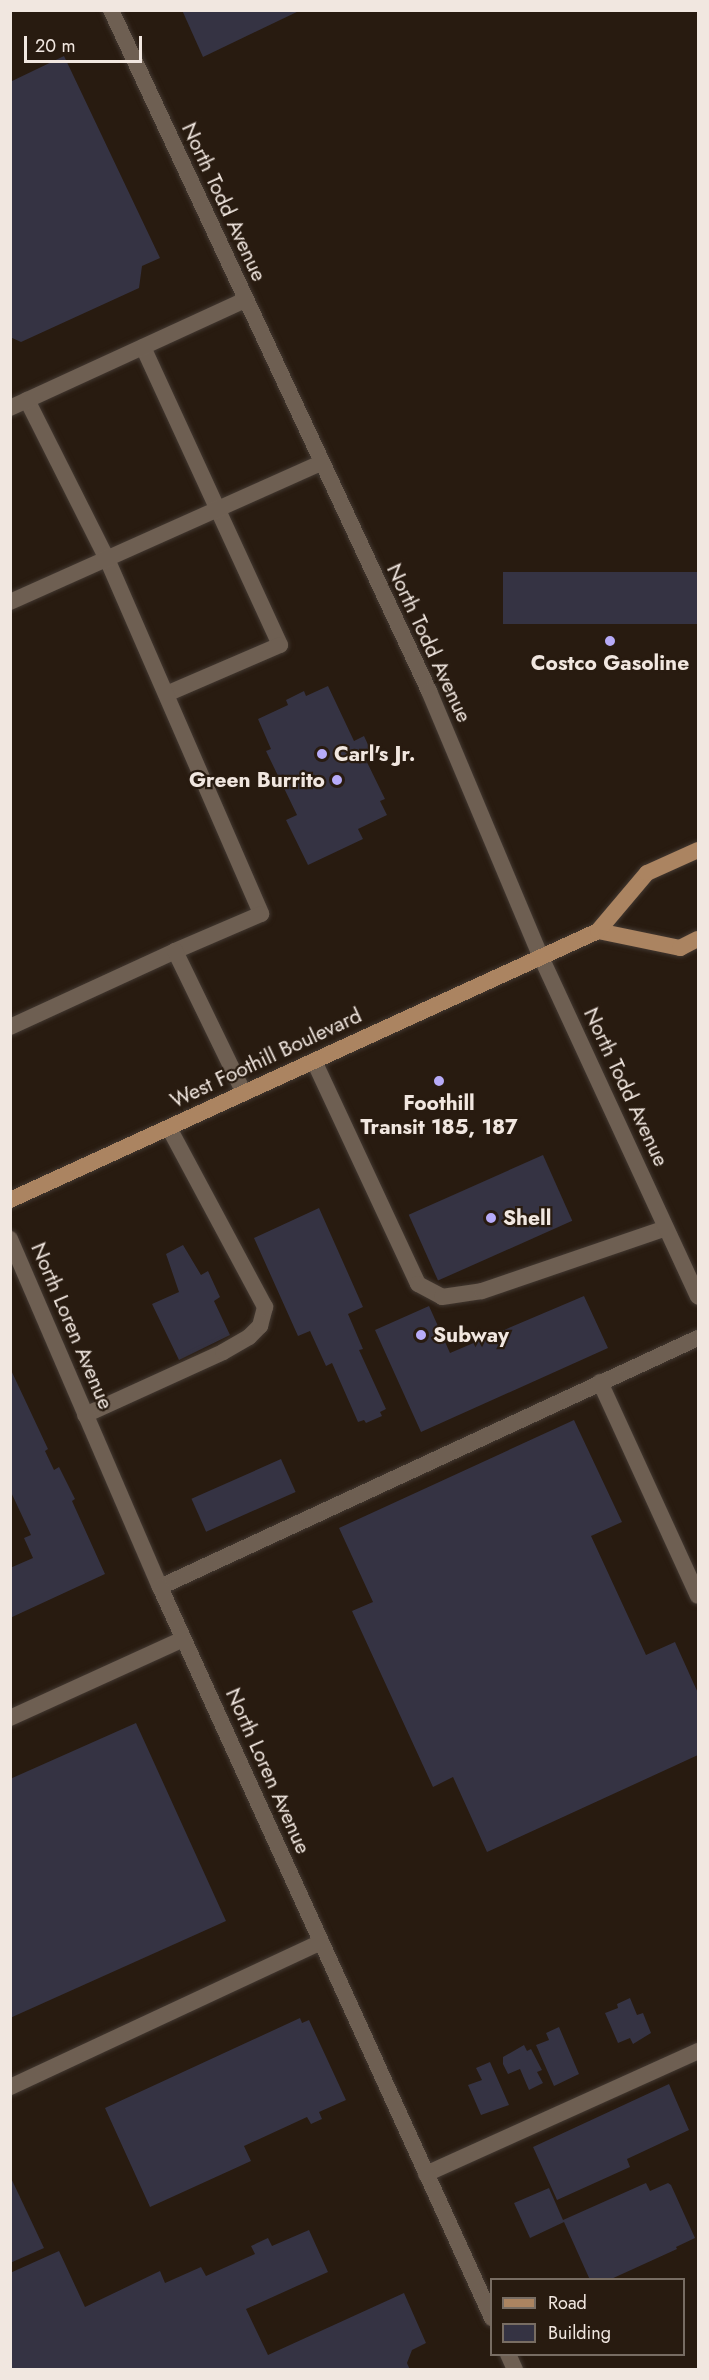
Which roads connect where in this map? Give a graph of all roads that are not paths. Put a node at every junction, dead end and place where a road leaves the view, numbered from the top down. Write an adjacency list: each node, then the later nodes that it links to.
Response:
1 (111, 10): 2 (street, North Todd Avenue)
2 (245, 300): 3 (street); 6 (street, North Todd Avenue)
3 (143, 347): 4 (street); 7 (street)
4 (27, 400): 5 (street); 8 (street)
5 (10, 408)
6 (321, 463): 7 (street); 15 (street, North Todd Avenue)
7 (219, 508): 8 (street); 10 (street)
8 (107, 559): 9 (street); 10 (street)
9 (10, 602)
10 (166, 694): 14 (street)
11 (699, 850): 12 (main road)
12 (598, 931): 13 (main road); 15 (main road, West Foothill Boulevard)
13 (699, 939)
14 (175, 951): 16 (street); 18 (street)
15 (541, 957): 17 (main road, West Foothill Boulevard); 21 (street, North Todd Avenue)
16 (10, 1027)
17 (314, 1061): 18 (main road, West Foothill Boulevard); 21 (street)
18 (244, 1093): 19 (main road, West Foothill Boulevard)
19 (169, 1128): 20 (main road, West Foothill Boulevard); 26 (street)
20 (10, 1200)
21 (666, 1228): 23 (street, North Todd Avenue)
22 (10, 1239): 26 (street, North Loren Avenue)
23 (699, 1297)
24 (699, 1338): 25 (street)
25 (600, 1382): 27 (street); 28 (street)
26 (86, 1415): 27 (street, North Loren Avenue)
27 (160, 1587): 29 (street, North Loren Avenue)
28 (699, 1596)
29 (183, 1639): 30 (street); 31 (street, North Loren Avenue)
30 (10, 1718)
31 (321, 1942): 33 (street); 34 (street, North Loren Avenue)
32 (699, 2051): 34 (street)
33 (10, 2087)
34 (426, 2174): 35 (street, North Loren Avenue)
35 (490, 2314)
36 (508, 2356): 37 (street)
37 (515, 2370)

